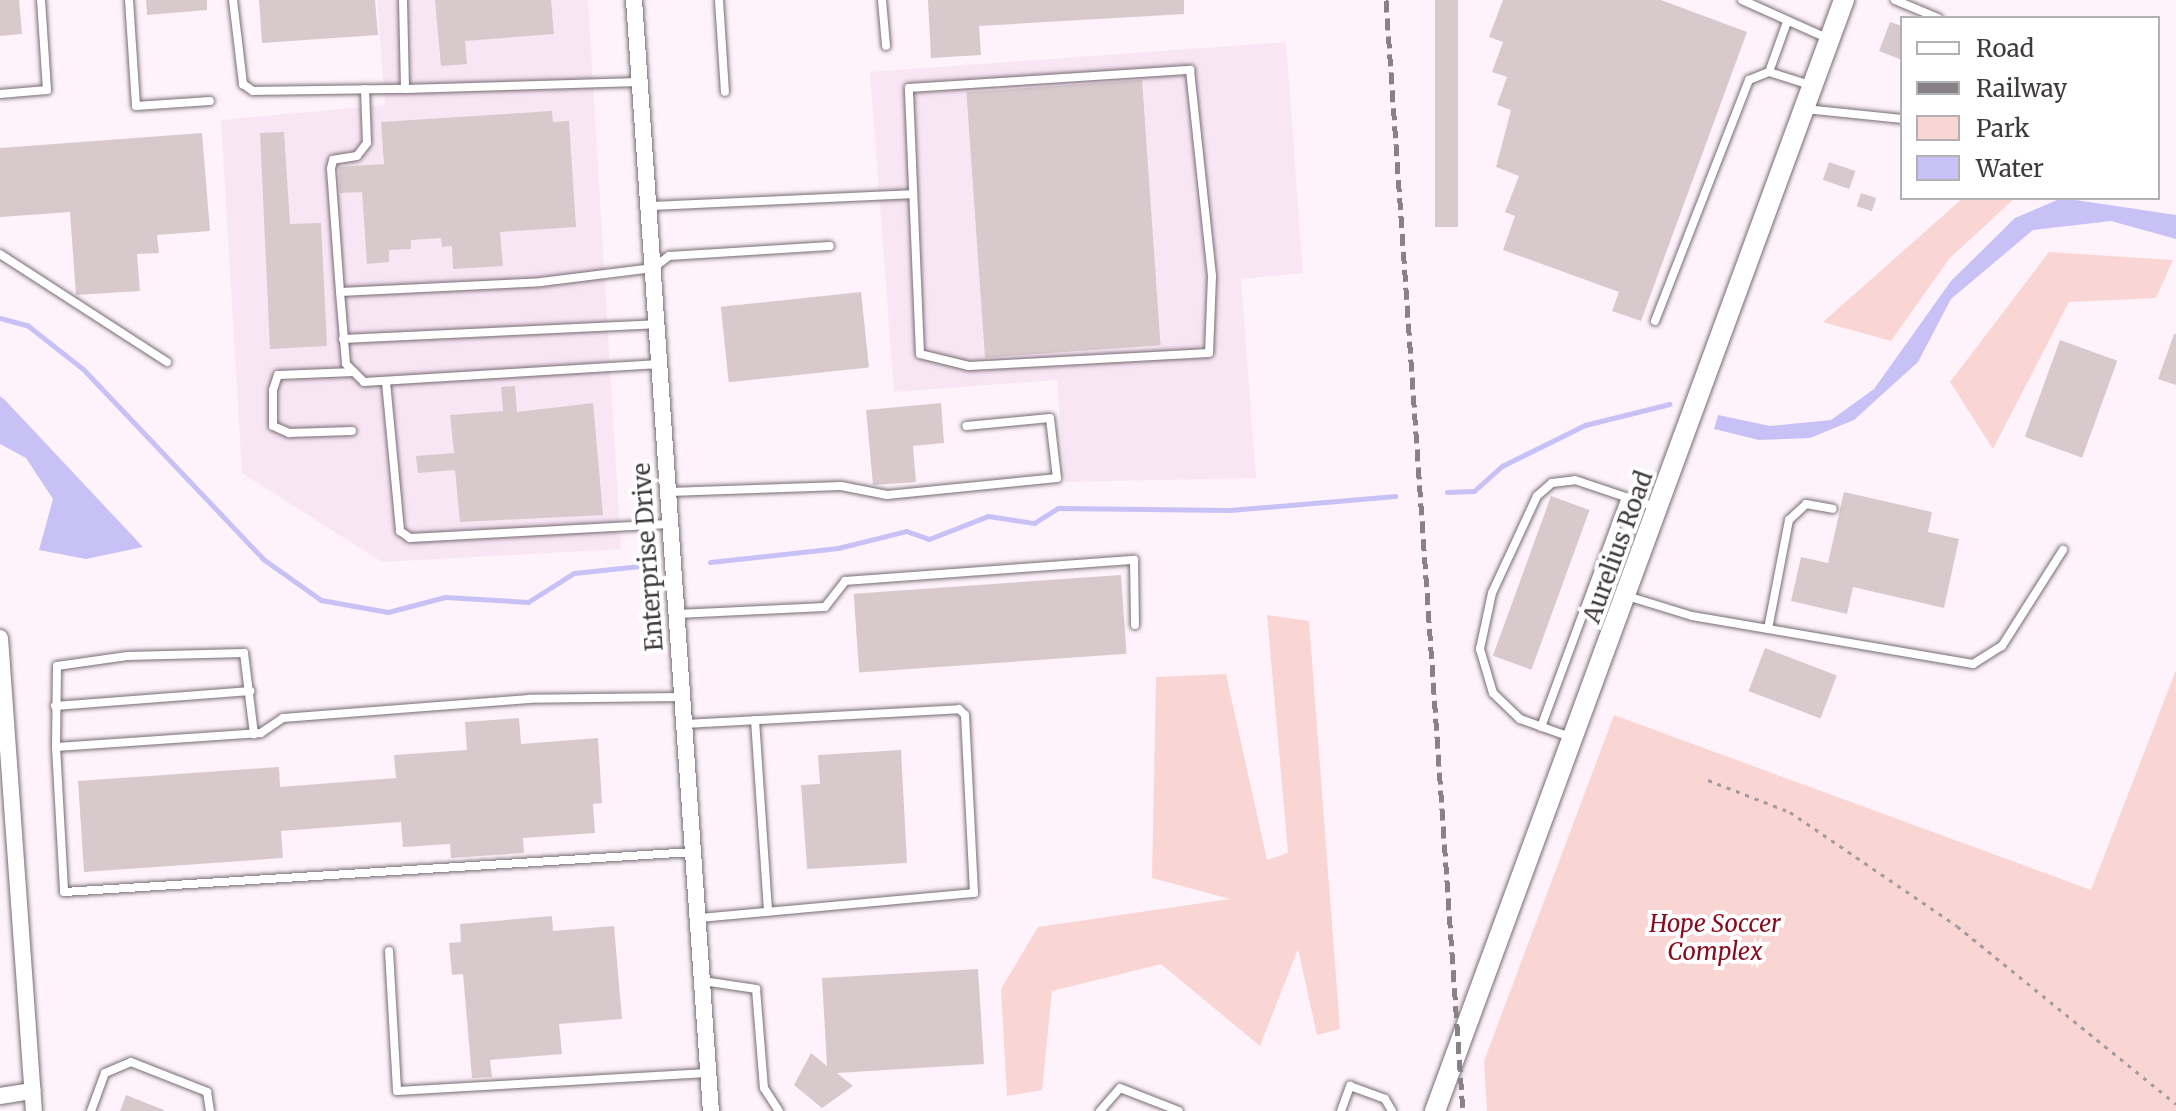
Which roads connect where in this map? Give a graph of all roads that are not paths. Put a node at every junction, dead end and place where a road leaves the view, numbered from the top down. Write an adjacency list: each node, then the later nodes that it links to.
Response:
1 (41, 0): 21 (lane)
2 (129, 0): 22 (lane)
3 (233, 0): 18 (lane)
4 (403, 0): 19 (lane)
5 (634, 0): 16 (street, Enterprise Drive)
6 (719, 0): 20 (lane)
7 (882, 0): 14 (lane)
8 (1742, 0): 12 (lane)
9 (1844, 0): 13 (street, Aurelius Road)
10 (1895, 0): 11 (lane)
11 (1933, 16)
12 (1787, 22): 13 (lane); 15 (lane)
13 (1830, 39): 17 (street, Aurelius Road)
14 (886, 46)
15 (1769, 72): 17 (lane); 31 (lane)
16 (639, 82): 19 (lane); 26 (street, Enterprise Drive)
17 (1813, 86): 23 (street, Aurelius Road)
18 (365, 89): 19 (lane); 30 (lane)
19 (405, 89)
20 (725, 92)
21 (0, 94)
22 (210, 101)
23 (1805, 109): 24 (lane); 42 (street, Aurelius Road)
24 (1900, 119)
25 (912, 194): 25 (lane); 26 (lane)
26 (650, 206): 29 (street, Enterprise Drive)
27 (830, 246): 29 (lane)
28 (0, 254): 34 (lane)
29 (653, 268): 30 (lane); 32 (street, Enterprise Drive)
30 (340, 292): 33 (lane)
31 (1655, 321)
32 (656, 324): 33 (lane); 35 (street, Enterprise Drive)
33 (343, 339): 36 (lane)
34 (167, 362)
35 (659, 364): 37 (lane); 40 (street, Enterprise Drive)
36 (354, 372): 37 (lane); 39 (lane)
37 (386, 382): 44 (lane)
38 (966, 426): 40 (lane)
39 (352, 431)
40 (669, 492): 44 (street, Enterprise Drive)
41 (1626, 497): 42 (lane); 57 (lane); 57 (lane)
42 (1660, 508): 46 (street, Aurelius Road)
43 (1833, 509): 49 (lane)
44 (670, 524): 47 (street, Enterprise Drive)
45 (2063, 550): 49 (lane)
46 (1627, 596): 49 (lane); 59 (street, Aurelius Road)
47 (676, 614): 48 (lane); 52 (street, Enterprise Drive)
48 (1135, 625)
49 (1768, 629)
50 (0, 638): 54 (street)
51 (250, 691): 53 (lane); 53 (lane); 58 (lane)
52 (682, 697): 56 (street, Enterprise Drive); 58 (lane)
53 (55, 706): 60 (lane)
54 (3, 711): 67 (street)
55 (755, 720): 56 (lane); 62 (lane); 62 (lane)
56 (685, 724): 61 (street, Enterprise Drive)
57 (1541, 727): 59 (lane)
58 (254, 734): 60 (lane)
59 (1574, 738): 78 (street, Aurelius Road)
60 (56, 747): 61 (lane)
61 (694, 852): 63 (street, Enterprise Drive)
62 (768, 912): 63 (lane)
63 (698, 918): 65 (street, Enterprise Drive)
64 (389, 951): 66 (lane)
65 (702, 981): 66 (street, Enterprise Drive); 73 (lane)
66 (707, 1073): 72 (street, Enterprise Drive)
67 (33, 1091): 68 (street); 69 (street)
68 (0, 1096)
69 (34, 1111)
70 (91, 1111): 71 (lane)
71 (210, 1111)
72 (711, 1111)
73 (779, 1111)
74 (1100, 1111): 75 (lane)
75 (1179, 1111)
76 (1341, 1111): 77 (lane)
77 (1392, 1111)
78 (1435, 1111)

